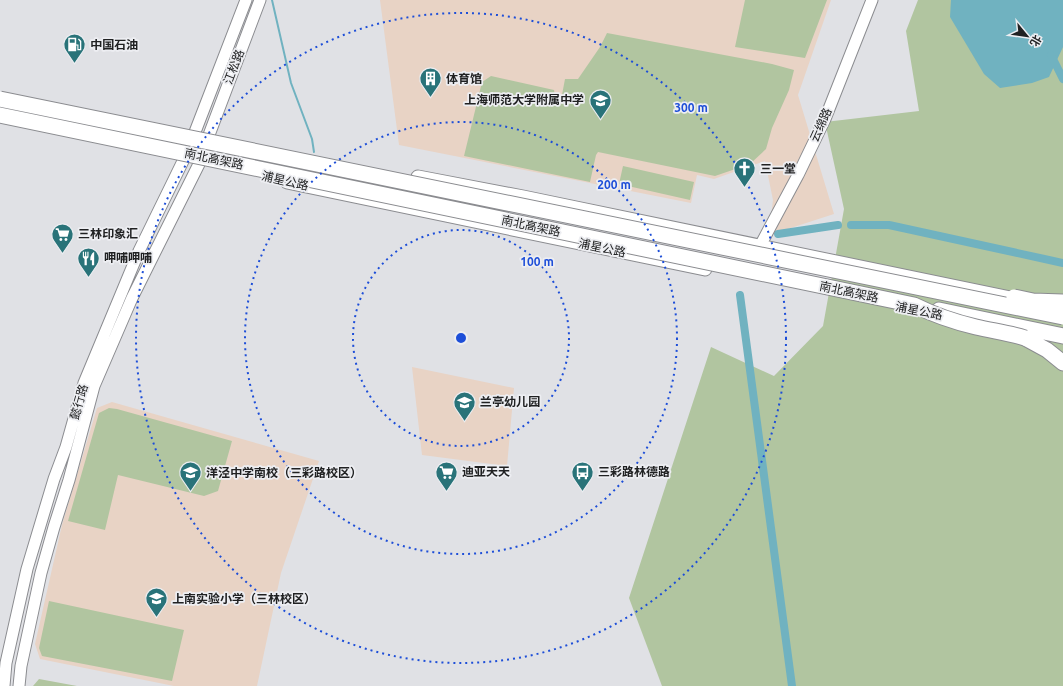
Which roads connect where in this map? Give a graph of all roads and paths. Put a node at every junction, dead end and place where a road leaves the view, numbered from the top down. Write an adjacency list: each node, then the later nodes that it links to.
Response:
1 (246, 0): 7 (street, 江松路)
2 (260, 0): 8 (street, 江松路)
3 (872, 0): 11 (street, 云绵路)
4 (2, 95): 7 (main road); 12 (highway, 南北高架路, bridge)
5 (0, 115): 15 (highway, 南北高架路, bridge)
6 (0, 121): 9 (main road, 浦星公路)
7 (195, 132): 8 (main road); 9 (street, 懿行路)
8 (209, 135): 10 (street, 懿行路); 11 (main road)
9 (184, 159): 10 (main road, 浦星公路); 23 (street, 懿行路)
10 (200, 162): 20 (main road, 浦星公路); 24 (street, 懿行路)
11 (760, 246): 16 (main road)
12 (938, 292): 13 (highway, bridge); 17 (highway, 南北高架路, bridge)
13 (1034, 301): 14 (highway, bridge); 16 (highway, bridge)
14 (1063, 302)
15 (914, 305): 18 (highway, 南北高架路, bridge); 19 (highway, bridge)
16 (1063, 308)
17 (1063, 317)
18 (1063, 336)
19 (1025, 338): 21 (highway); 22 (highway)
20 (1063, 342)
21 (1063, 352)
22 (1063, 363)
23 (4, 686)
24 (19, 686)

